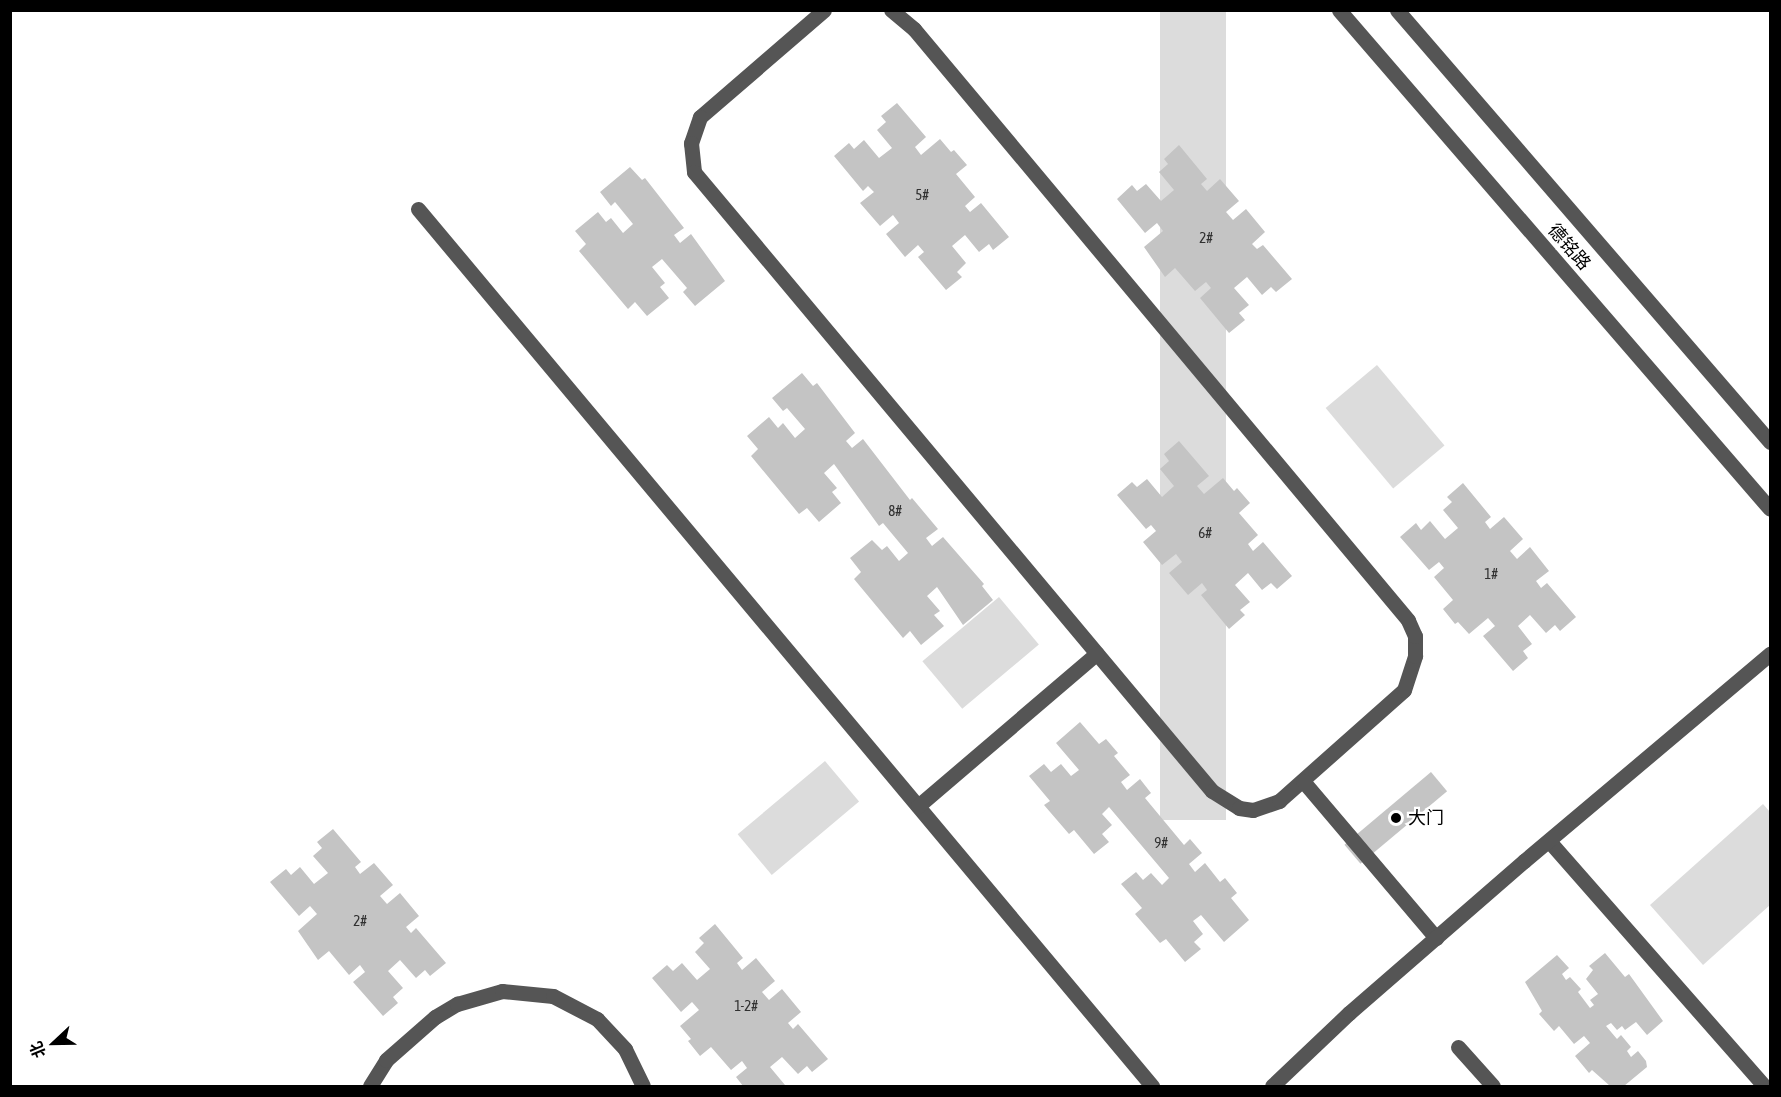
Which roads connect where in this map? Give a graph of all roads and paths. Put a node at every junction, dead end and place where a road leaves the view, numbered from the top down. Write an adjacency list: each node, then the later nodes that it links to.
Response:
1 (824, 10): 8 (street)
2 (891, 10): 10 (street)
3 (1339, 10): 7 (street, 德铭路)
4 (1397, 10): 6 (street, 德铭路)
5 (418, 209): 11 (street)
6 (1770, 442)
7 (1770, 509)
8 (1097, 653): 10 (street); 11 (street)
9 (1770, 654): 12 (street)
10 (1303, 780): 13 (street)
11 (918, 806): 17 (street)
12 (1549, 841): 13 (street); 20 (street)
13 (1436, 938): 18 (street)
14 (1458, 1047): 19 (street)
15 (370, 1086): 16 (street)
16 (643, 1086)
17 (1152, 1086)
18 (1272, 1086)
19 (1493, 1086)
20 (1764, 1086)

